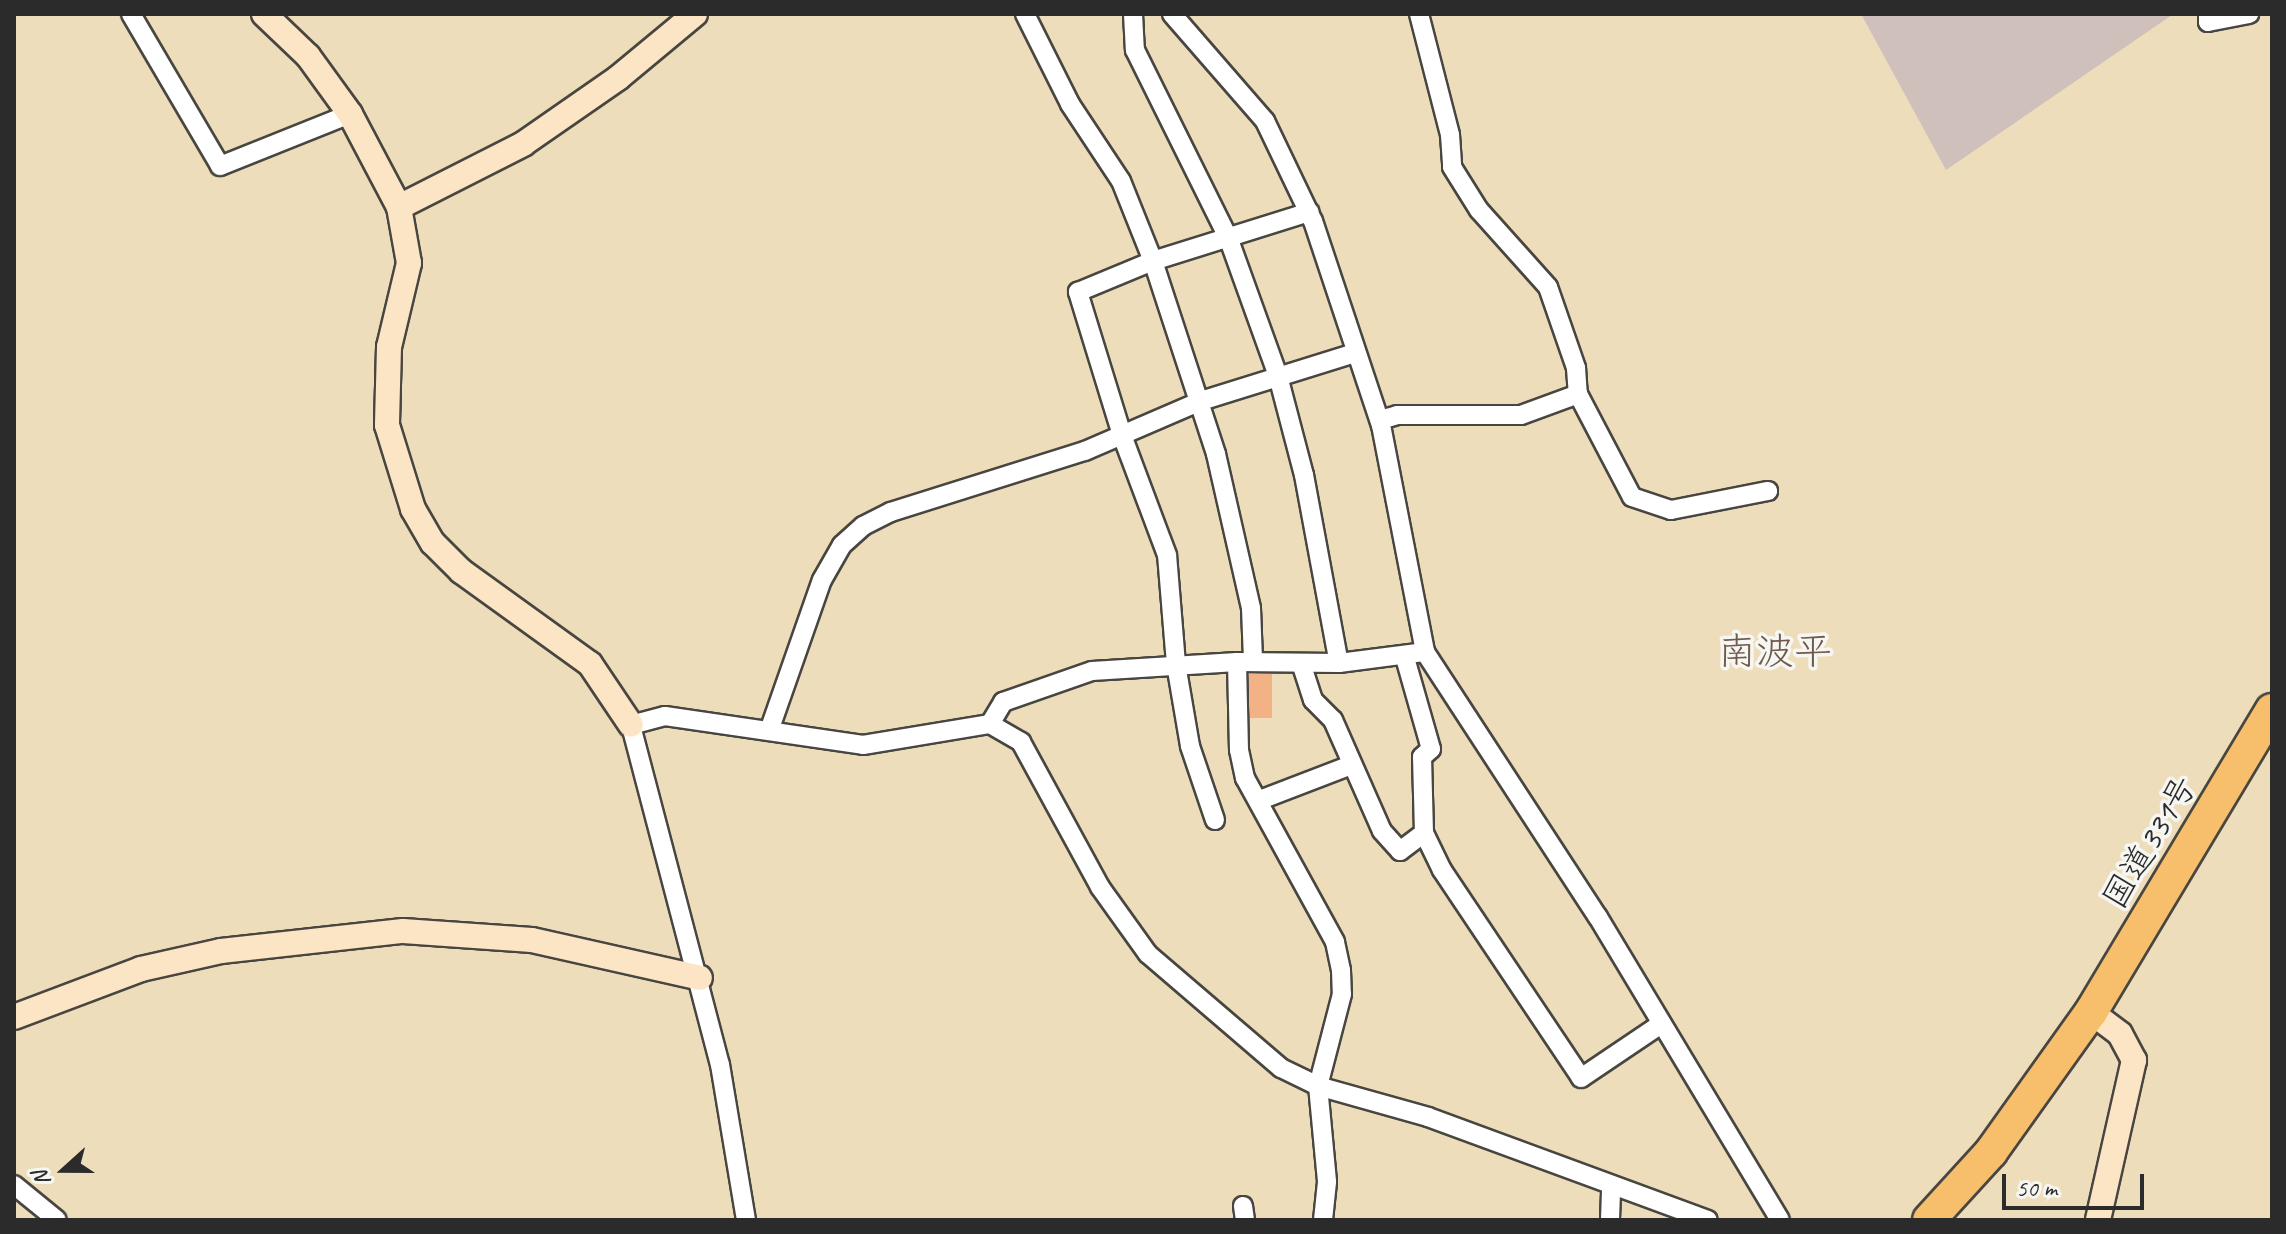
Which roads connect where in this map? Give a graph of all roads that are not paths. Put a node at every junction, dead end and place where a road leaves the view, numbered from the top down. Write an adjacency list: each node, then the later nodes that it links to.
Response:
1 (131, 14): 10 (street)
2 (264, 14): 10 (street)
3 (695, 14): 11 (street)
4 (1025, 14): 14 (street)
5 (1133, 14): 13 (street)
6 (1172, 14): 12 (street)
7 (1419, 14): 17 (street)
8 (2208, 14): 9 (street)
9 (2249, 14)
10 (350, 114): 11 (street)
11 (399, 207): 30 (street)
12 (1309, 212): 13 (street); 15 (street)
13 (1228, 237): 14 (street); 16 (street)
14 (1153, 261): 18 (street); 20 (street)
15 (1355, 353): 16 (street); 19 (street)
16 (1278, 376): 18 (street); 26 (street)
17 (1578, 394): 19 (street); 21 (street)
18 (1201, 401): 20 (street); 24 (street)
19 (1380, 420): 22 (street)
20 (1122, 435): 27 (street); 31 (street)
21 (1768, 491)
22 (1425, 652): 23 (street); 39 (street)
23 (1405, 658): 26 (street); 35 (street)
24 (1245, 661): 25 (street); 27 (street); 33 (street)
25 (1301, 663): 26 (street); 32 (street)
26 (1339, 663)
27 (1176, 664): 29 (street); 34 (street)
28 (2272, 710): 37 (highway, 国道331号)
29 (990, 724): 31 (street); 40 (street)
30 (631, 725): 31 (street); 36 (street)
31 (769, 731)
32 (1351, 765): 33 (street); 35 (street)
33 (1260, 800): 40 (street)
34 (1215, 820)
35 (1424, 833): 39 (street)
36 (700, 978): 38 (street); 45 (street)
37 (2091, 1012): 50 (highway, 国道331号); 51 (street)
38 (14, 1017)
39 (1661, 1024): 49 (street)
40 (1318, 1086): 42 (street); 46 (street)
41 (14, 1185): 44 (street)
42 (1611, 1185): 43 (street); 47 (street)
43 (1674, 1214): 48 (street)
44 (57, 1220)
45 (746, 1220)
46 (1323, 1220)
47 (1610, 1220)
48 (1708, 1220)
49 (1780, 1220)
50 (1929, 1220)
51 (2098, 1220)

